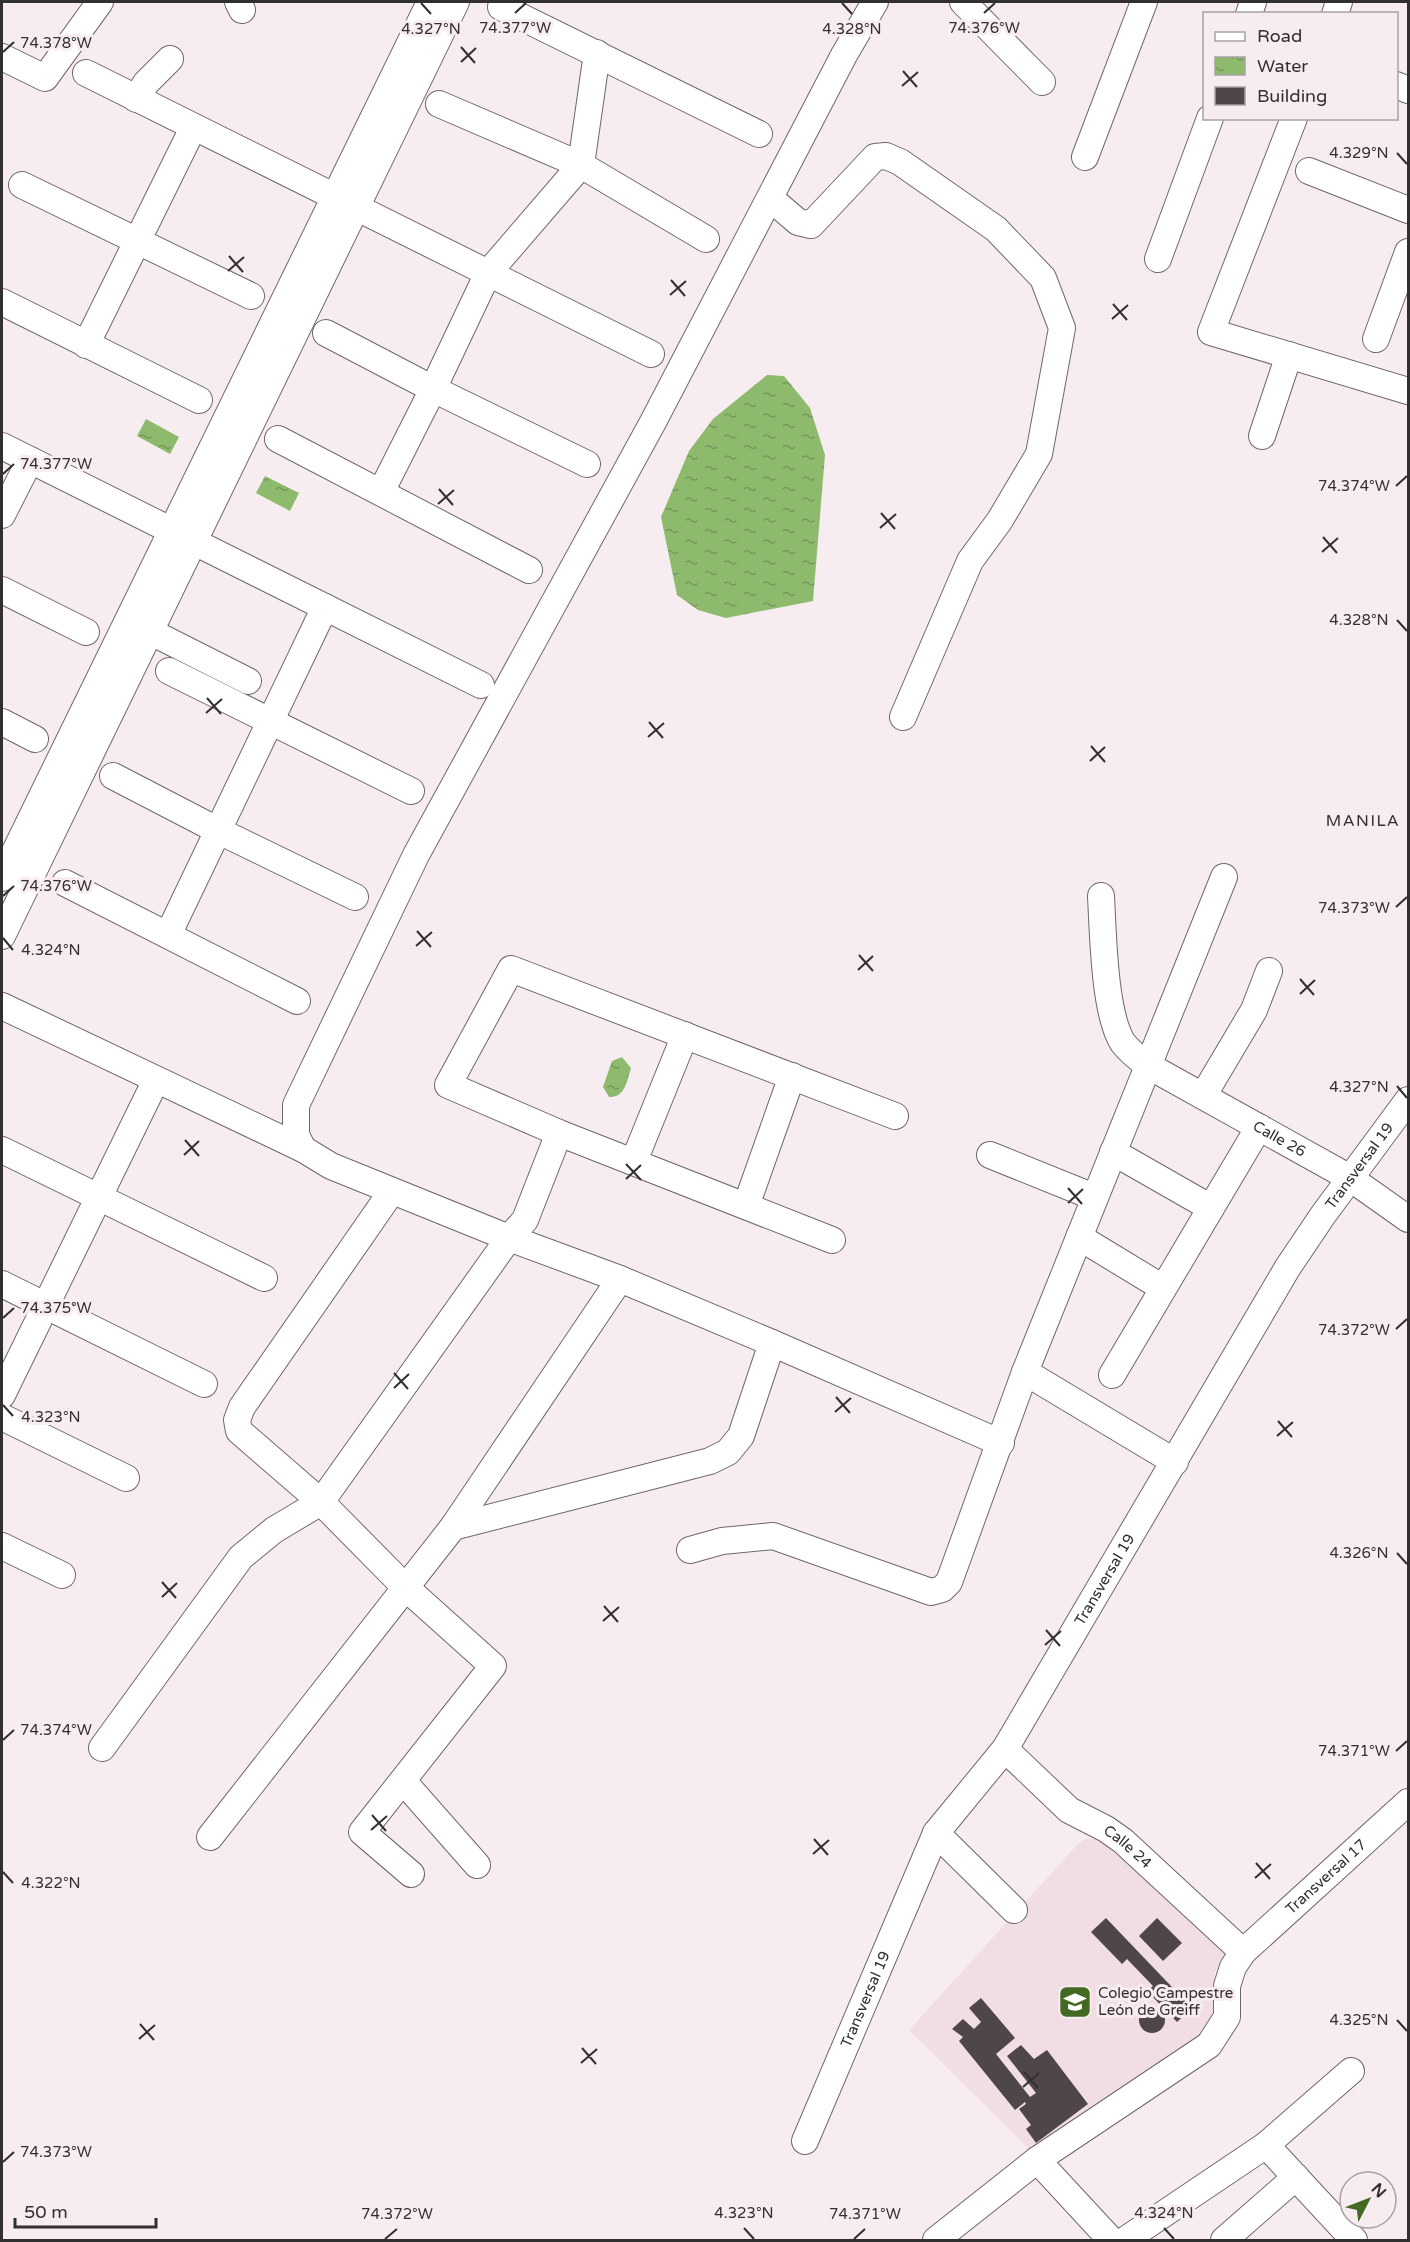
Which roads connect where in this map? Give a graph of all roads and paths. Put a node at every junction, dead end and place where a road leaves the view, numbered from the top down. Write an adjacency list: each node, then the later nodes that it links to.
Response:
1 (100, 2): 9 (street)
2 (430, 2): 13 (street)
3 (456, 2): 13 (street)
4 (875, 2): 24 (street)
5 (963, 2): 12 (street)
6 (1144, 2): 20 (street)
7 (501, 7): 8 (street)
8 (597, 53): 19 (street); 21 (street)
9 (2, 57)
10 (170, 59): 14 (street)
11 (86, 73): 14 (street)
12 (1042, 82)
13 (400, 89): 25 (street)
14 (136, 99): 18 (street)
15 (439, 105): 21 (street)
16 (1209, 120): 30 (street)
17 (1293, 120): 38 (street)
18 (193, 128): 25 (street); 28 (street)
19 (759, 134)
20 (1086, 157)
21 (581, 165): 27 (street); 31 (street)
22 (1309, 171): 26 (street)
23 (22, 185): 28 (street)
24 (770, 198): 58 (street); 84 (street)
25 (345, 202): 31 (street); 49 (street)
26 (1408, 210)
27 (706, 239)
28 (137, 241): 32 (street); 36 (street)
29 (1408, 252): 35 (street)
30 (1158, 259)
31 (488, 273): 37 (street); 39 (street)
32 (252, 296)
33 (2, 302): 36 (street)
34 (327, 333): 39 (street)
35 (1376, 339)
36 (86, 345): 41 (street)
37 (651, 354)
38 (1289, 355): 40 (street); 42 (street)
39 (433, 389): 46 (street); 47 (street)
40 (1408, 391)
41 (199, 400)
42 (1262, 436)
43 (278, 439): 47 (street)
44 (2, 446): 45 (street)
45 (30, 460): 48 (street); 49 (street)
46 (587, 464)
47 (381, 492): 50 (street)
48 (2, 515)
49 (182, 536): 52 (street); 53 (street); 65 (street)
50 (528, 570)
51 (2, 590): 54 (street)
52 (325, 608): 57 (street); 60 (street)
53 (149, 631): 56 (street); 71 (street)
54 (86, 632)
55 (169, 671): 60 (street)
56 (248, 681)
57 (481, 685)
58 (903, 717)
59 (2, 722): 61 (street)
60 (271, 722): 63 (street); 64 (street)
61 (35, 739)
62 (112, 776): 64 (street)
63 (411, 791)
64 (219, 831): 69 (street); 70 (street)
65 (2, 878)
66 (1224, 878): 76 (street)
67 (65, 883): 70 (street)
68 (1101, 896): 76 (street, Calle 26)
69 (355, 897)
70 (168, 935): 73 (street)
71 (2, 936)
72 (1269, 971): 79 (street)
73 (297, 1001)
74 (2, 1006): 78 (street)
75 (685, 1035): 77 (street); 83 (street); 88 (street)
76 (1147, 1065): 79 (street, Calle 26); 86 (street)
77 (792, 1076): 81 (street); 93 (street)
78 (156, 1080): 84 (street); 91 (street)
79 (1203, 1096): 82 (street, Calle 26)
80 (1408, 1100): 89 (street, Transversal 19)
81 (895, 1116)
82 (1258, 1127): 89 (street, Calle 26); 94 (street)
83 (559, 1133): 88 (street); 97 (street)
84 (303, 1149): 90 (street)
85 (2, 1150): 91 (street)
86 (1113, 1152): 92 (street); 94 (street)
87 (990, 1155): 92 (street)
88 (634, 1161): 93 (street)
89 (1350, 1178): 95 (street, Calle 26); 111 (street, Transversal 19)
90 (392, 1191): 97 (street); 113 (street)
91 (99, 1197): 99 (street); 103 (street)
92 (1094, 1197): 96 (street)
93 (746, 1206): 98 (street)
94 (1211, 1208): 102 (street)
95 (1408, 1219)
96 (1079, 1237): 102 (street); 105 (street)
97 (509, 1238): 100 (street); 113 (street)
98 (832, 1240)
99 (264, 1278)
100 (620, 1279): 104 (street); 114 (street)
101 (2, 1284): 103 (street)
102 (1163, 1288): 106 (street)
103 (46, 1306): 107 (street); 108 (street)
104 (772, 1342): 110 (street); 114 (street)
105 (1025, 1372): 110 (street); 111 (street)
106 (1112, 1375)
107 (204, 1384)
108 (2, 1395)
109 (2, 1417): 112 (street)
110 (1001, 1443): 116 (street)
111 (1175, 1462): 120 (street, Transversal 19)
112 (126, 1478)
113 (321, 1502): 118 (street); 119 (street)
114 (453, 1527): 118 (street)
115 (2, 1546): 117 (street)
116 (690, 1550)
117 (62, 1575)
118 (405, 1587): 121 (street); 124 (street)
119 (102, 1748)
120 (1005, 1749): 123 (street, Transversal 19); 128 (street, Calle 24)
121 (403, 1780): 125 (street); 126 (street)
122 (1408, 1802): 128 (street, Transversal 17)
123 (936, 1833): 127 (street); 130 (street, Transversal 19)
124 (210, 1837)
125 (477, 1865)
126 (411, 1874)
127 (1014, 1910)
128 (1244, 1952): 132 (street, Transversal 17)
129 (1351, 2071): 131 (street)
130 (805, 2141)
131 (1266, 2145): 133 (street); 136 (street)
132 (1037, 2160): 134 (street, Transversal 17); 135 (street)
133 (1296, 2177): 137 (street); 138 (street)
134 (936, 2241)
135 (1111, 2241)
136 (1125, 2241)
137 (1224, 2241)
138 (1354, 2241)

